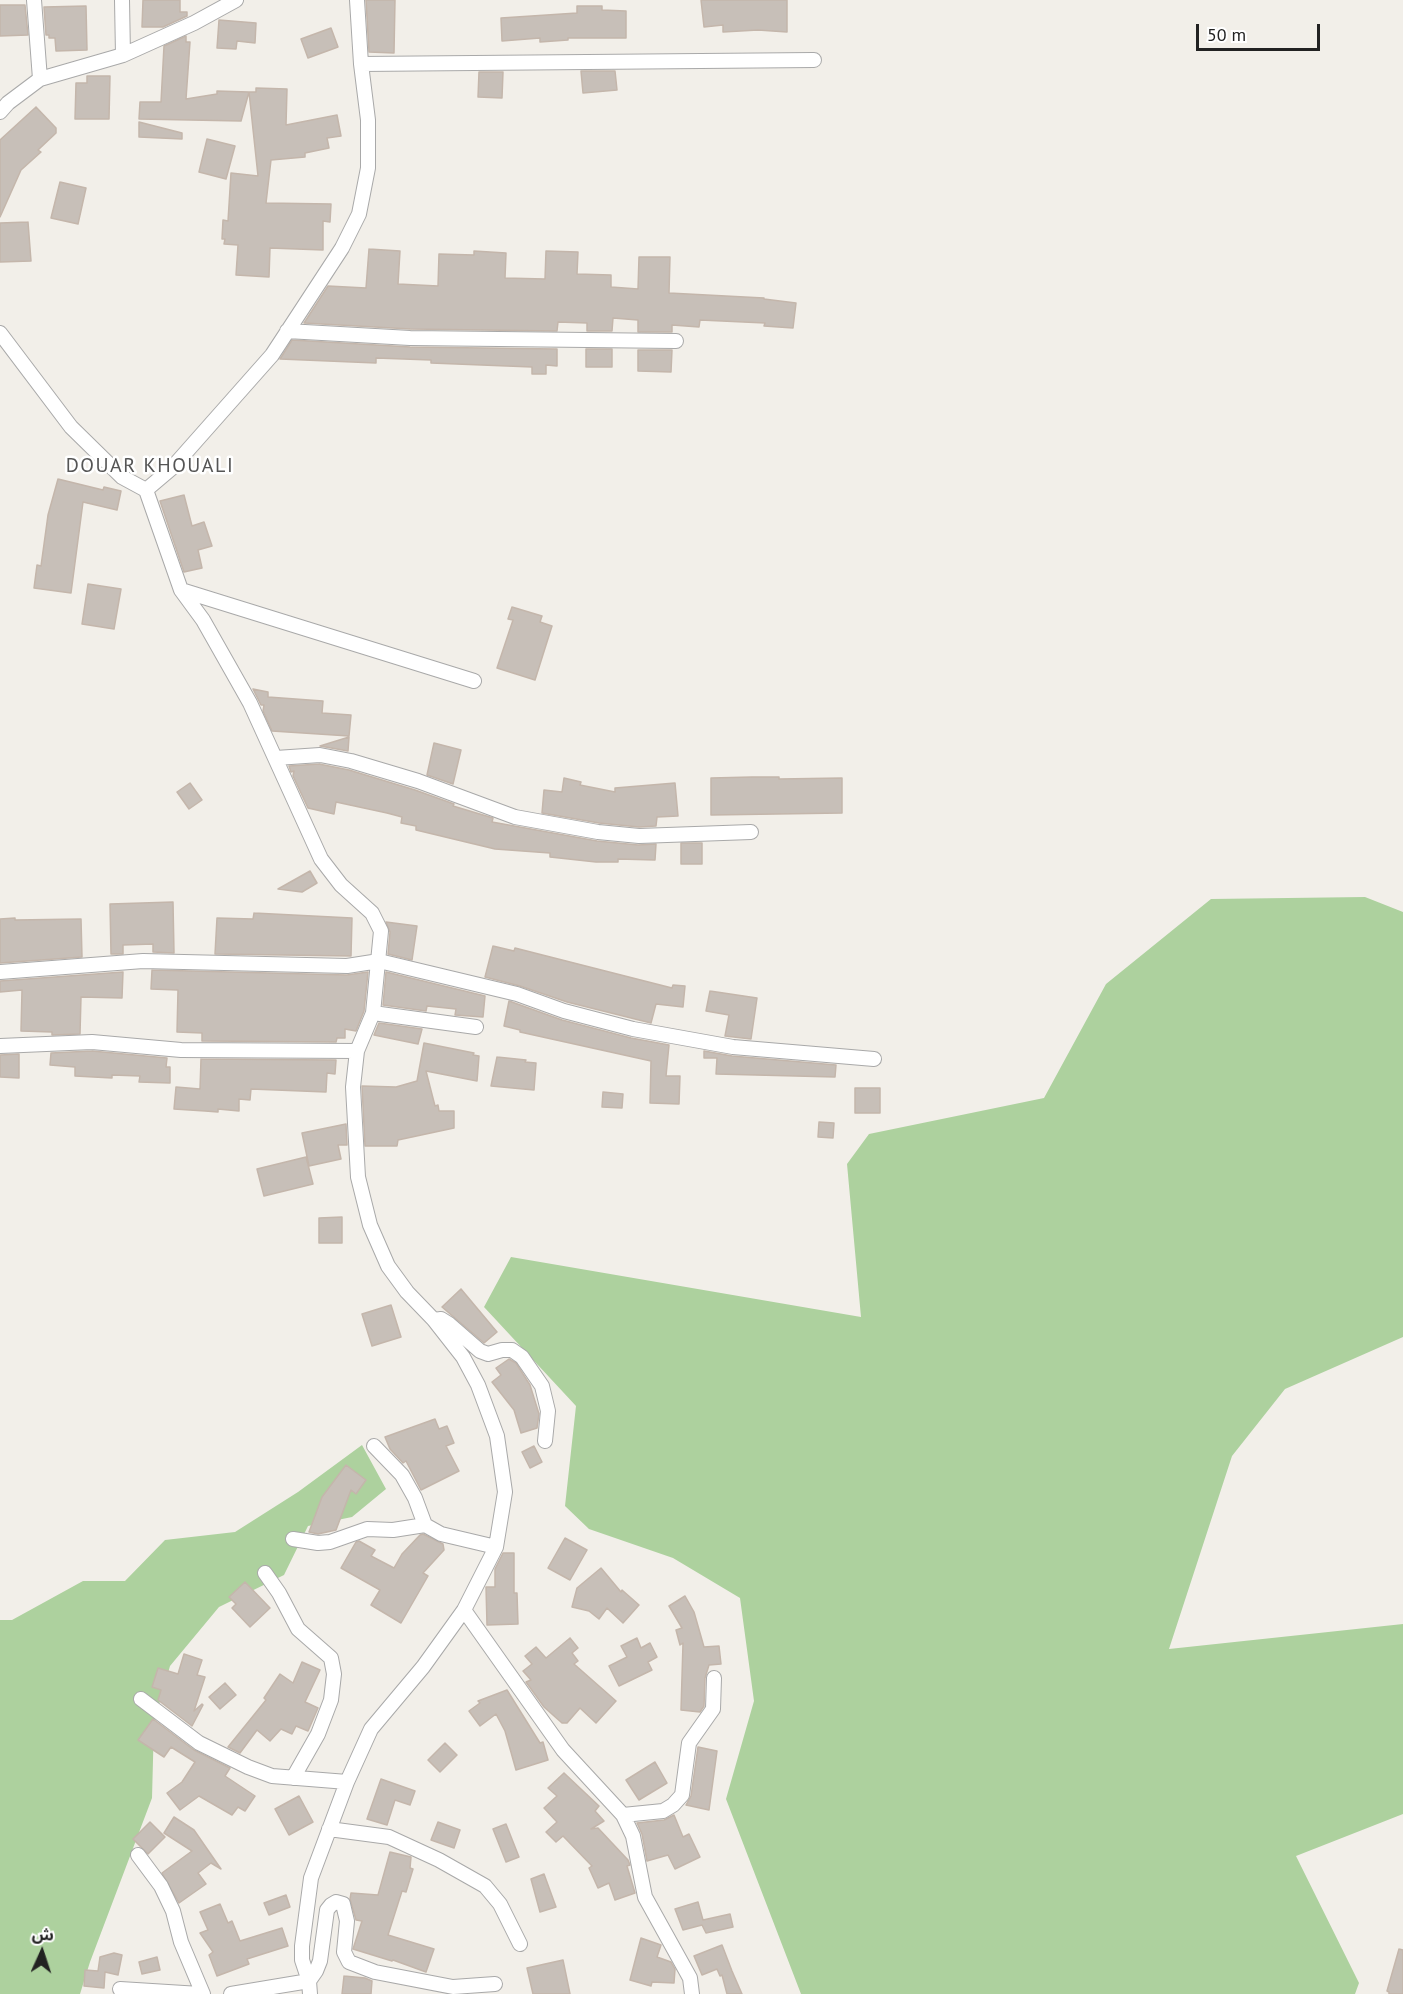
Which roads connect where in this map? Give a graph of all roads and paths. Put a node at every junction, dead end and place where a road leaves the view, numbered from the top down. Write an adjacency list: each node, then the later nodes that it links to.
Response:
1 (34, 0): 8 (street)
2 (122, 0): 5 (street)
3 (236, 0): 5 (street)
4 (357, 0): 7 (street)
5 (123, 55): 8 (street)
6 (814, 60): 7 (street)
7 (361, 64): 10 (street)
8 (40, 79): 9 (street)
9 (0, 112)
10 (287, 331): 12 (street); 13 (street)
11 (0, 333): 13 (street)
12 (676, 341)
13 (146, 490): 14 (street)
14 (181, 590): 15 (street); 16 (street)
15 (474, 681)
16 (276, 758): 17 (street); 18 (street)
17 (751, 832)
18 (379, 961): 19 (street); 20 (street); 24 (street)
19 (0, 972)
20 (373, 1012): 21 (street); 23 (street)
21 (476, 1027)
22 (0, 1046): 23 (street)
23 (357, 1051): 25 (street)
24 (874, 1059)
25 (434, 1320): 26 (street); 30 (street)
26 (545, 1441)
27 (374, 1446): 28 (street)
28 (425, 1525): 29 (street); 30 (street)
29 (293, 1539)
30 (496, 1547): 32 (street)
31 (265, 1573): 35 (street)
32 (465, 1610): 36 (street); 37 (street)
33 (714, 1678): 37 (street)
34 (141, 1699): 35 (street)
35 (293, 1778): 36 (street)
36 (347, 1782): 38 (street)
37 (623, 1815): 46 (street)
38 (329, 1829): 40 (street); 42 (street)
39 (138, 1855): 44 (street)
40 (520, 1944)
41 (495, 1984): 42 (street)
42 (310, 1987): 45 (street)
43 (120, 1989): 44 (street)
44 (201, 1994)
45 (231, 1994)
46 (692, 1994)

